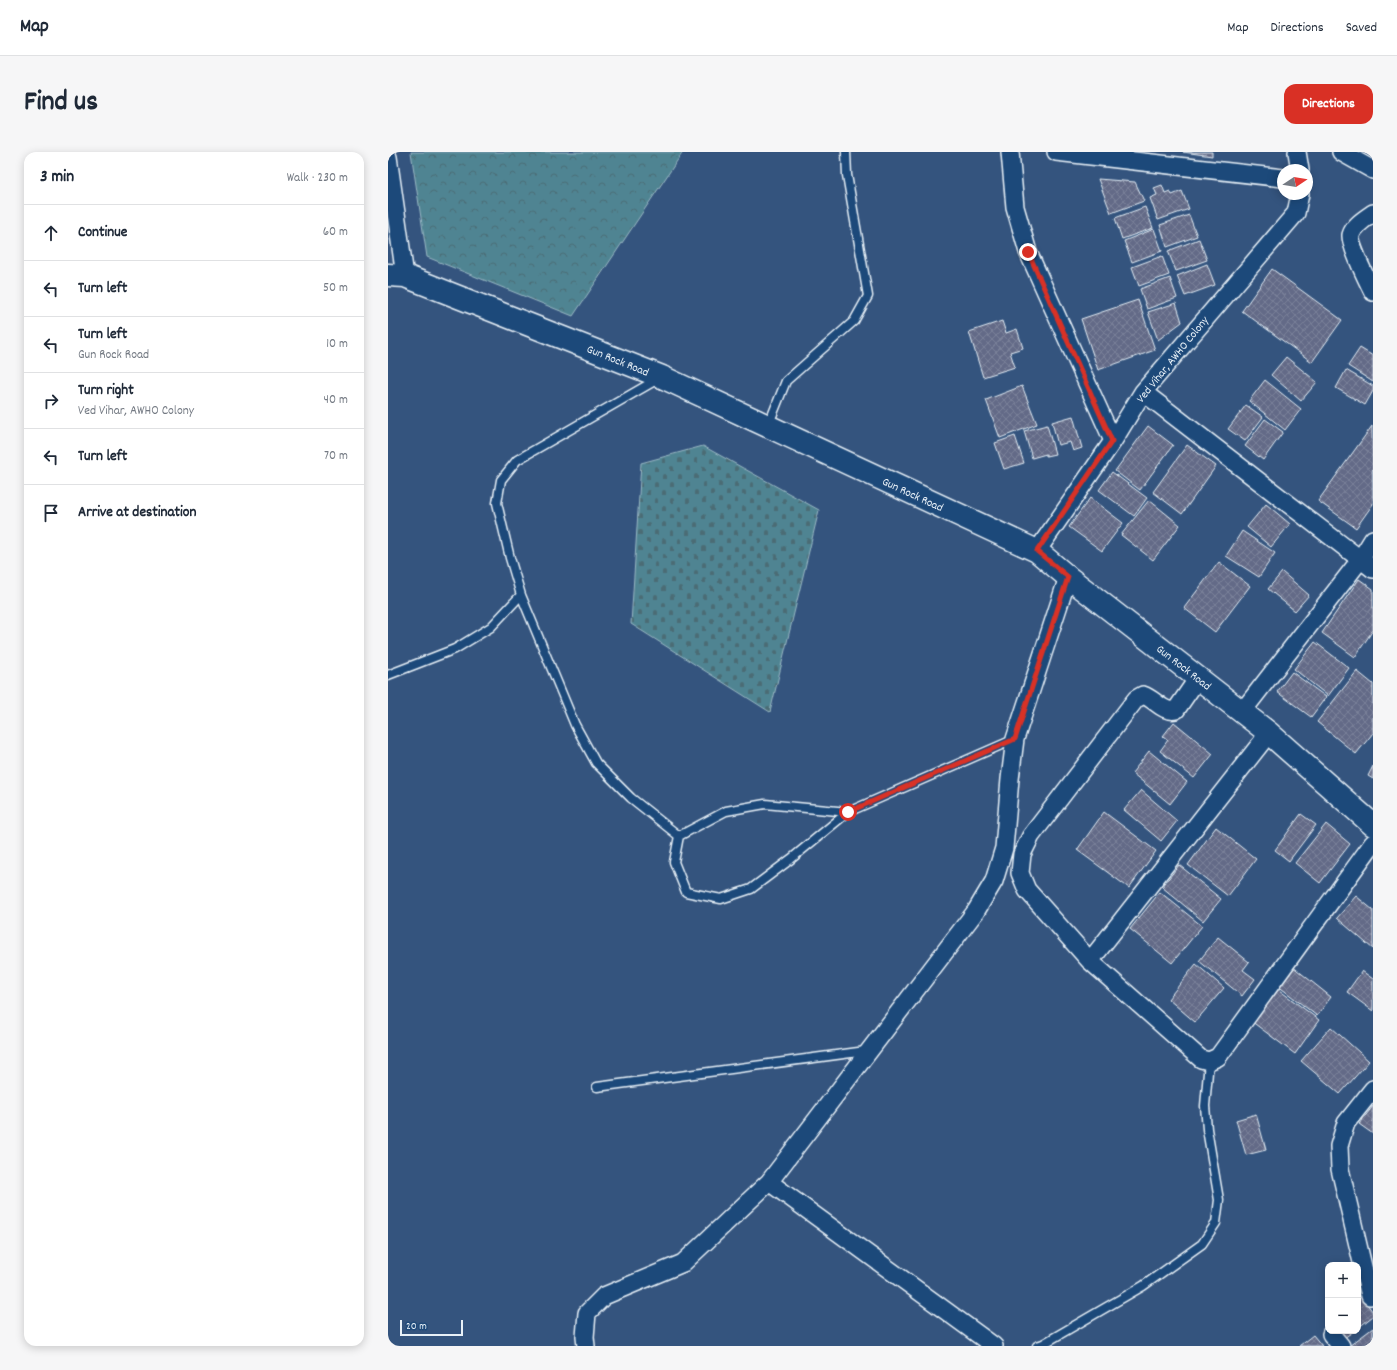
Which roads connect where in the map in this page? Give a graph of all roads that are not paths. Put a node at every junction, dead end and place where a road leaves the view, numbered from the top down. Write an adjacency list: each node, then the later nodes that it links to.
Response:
1 (846, 152): 16 (lane)
2 (1010, 152): 17 (street)
3 (1056, 152): 9 (street)
4 (1297, 152): 7 (street)
5 (1341, 152): 8 (street)
6 (388, 157): 12 (street)
7 (1299, 164)
8 (1373, 170)
9 (1277, 177)
10 (1299, 200): 15 (street, Ved Vihar, AWHO Colony)
11 (1373, 213): 13 (street)
12 (397, 275): 14 (main road, Gun Rock Road)
13 (1373, 292)
14 (662, 377): 16 (main road, Gun Rock Road); 22 (lane)
15 (1143, 392): 17 (street, Ved Vihar, AWHO Colony); 20 (street)
16 (768, 427): 19 (main road, Gun Rock Road)
17 (1112, 441): 19 (street, Ved Vihar, AWHO Colony)
18 (1373, 538): 20 (street)
19 (1037, 551): 21 (main road, Gun Rock Road)
20 (1367, 565): 25 (street)
21 (1068, 577): 24 (main road, Gun Rock Road); 27 (street)
22 (521, 595): 23 (lane); 30 (lane)
23 (388, 675)
24 (1198, 678): 25 (main road, Gun Rock Road); 32 (street)
25 (1242, 712): 26 (main road, Gun Rock Road)
26 (1269, 733): 29 (main road, Gun Rock Road); 32 (street)
27 (1015, 739): 28 (lane); 33 (street)
28 (848, 812): 30 (lane); 30 (lane)
29 (1373, 825)
30 (679, 836)
31 (1373, 843): 34 (street)
32 (1090, 961): 34 (street)
33 (869, 1051): 35 (lane); 37 (street)
34 (1209, 1061): 41 (lane)
35 (597, 1087)
36 (1373, 1088): 38 (street)
37 (768, 1182): 39 (street); 40 (street)
38 (1370, 1296)
39 (586, 1346)
40 (994, 1346)
41 (1037, 1346)

